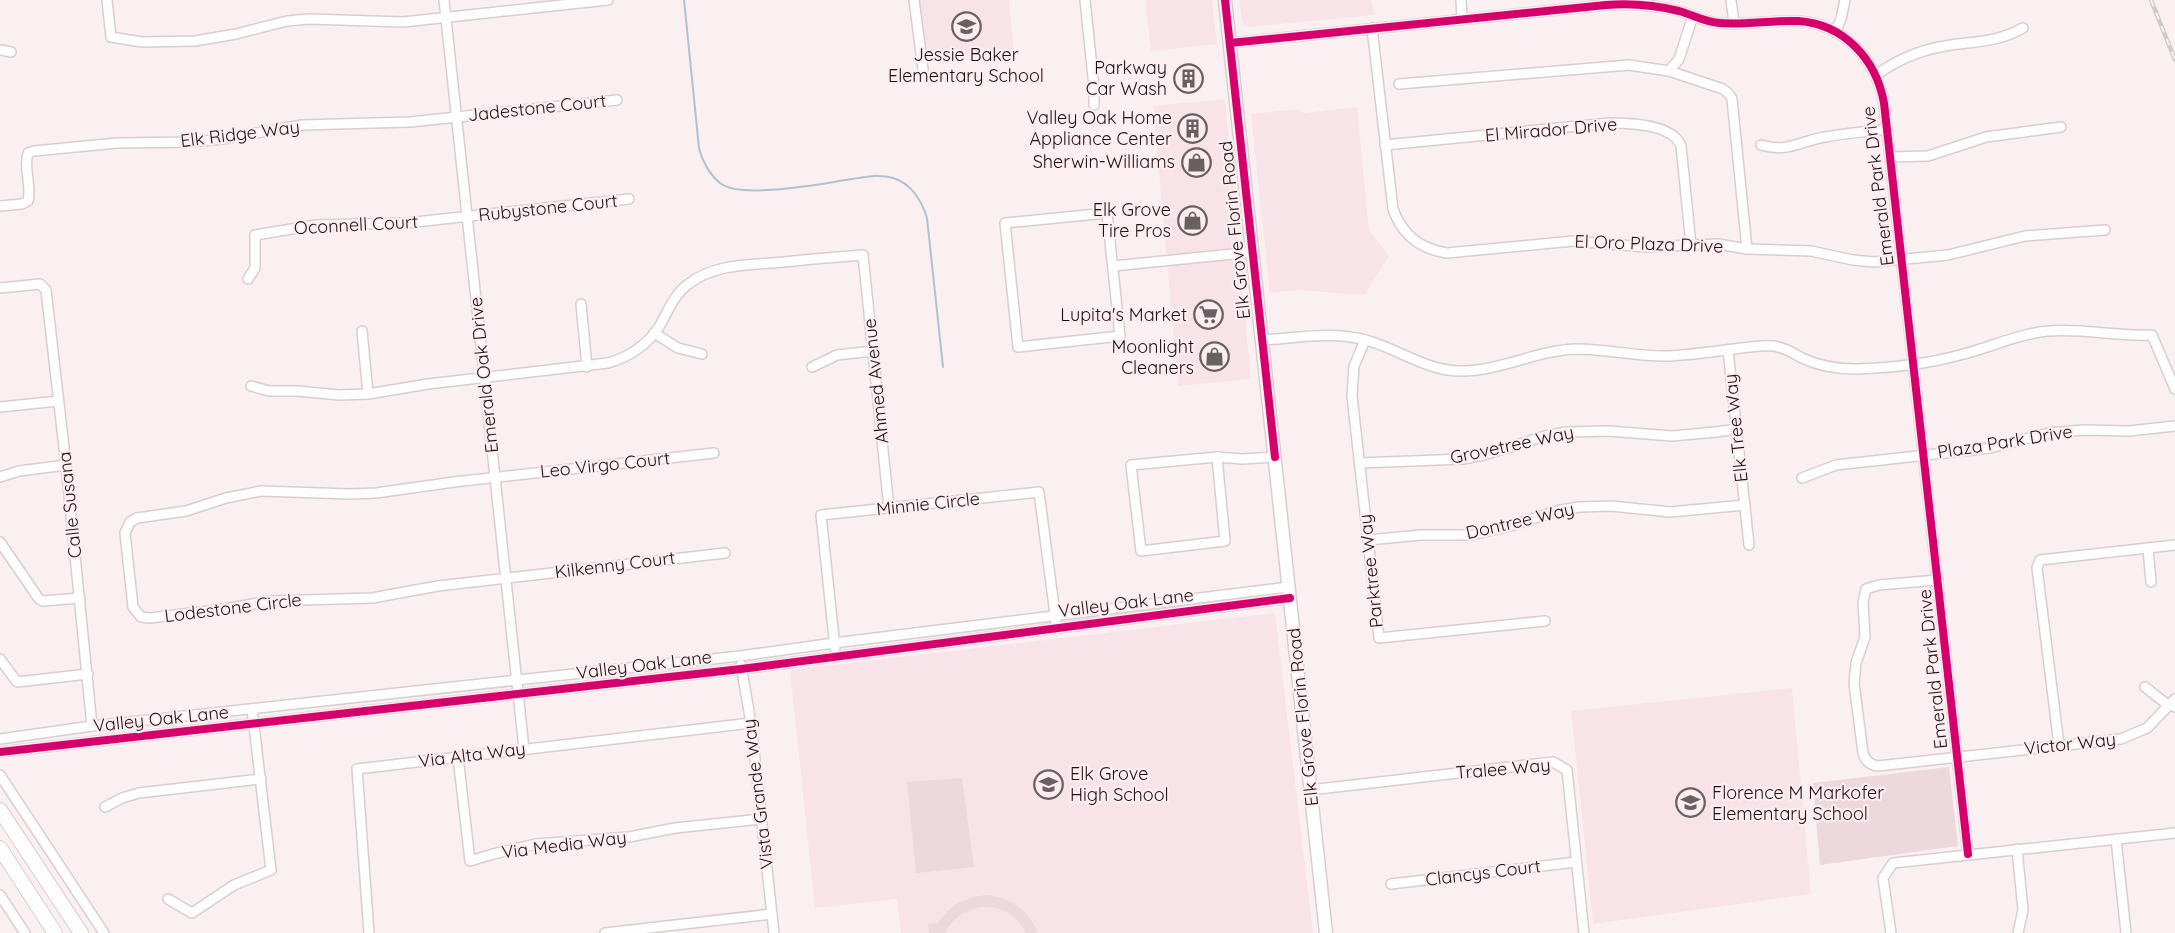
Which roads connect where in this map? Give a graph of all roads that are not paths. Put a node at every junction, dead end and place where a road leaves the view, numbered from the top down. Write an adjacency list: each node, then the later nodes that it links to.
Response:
1 (107, 0): 11 (street)
2 (444, 0): 11 (street, Emerald Oak Drive)
3 (608, 0): 11 (street)
4 (914, 0): 20 (street)
5 (1085, 0): 25 (street)
6 (1225, 0): 17 (main road, Elk Grove Florin Road)
7 (1461, 0): 12 (street)
8 (1731, 0): 13 (street)
9 (1845, 0): 16 (street)
10 (1693, 16): 12 (street, Emerald Park Drive); 13 (street, Emerald Park Drive); 21 (street)
11 (446, 17): 26 (street, Emerald Oak Drive)
12 (1462, 19): 14 (street, Emerald Park Drive)
13 (1734, 23): 16 (street, Emerald Park Drive)
14 (1372, 28): 17 (street, Emerald Park Drive); 29 (street, El Oro Plaza Drive)
15 (2023, 28): 22 (street)
16 (1835, 32): 22 (street, Emerald Park Drive)
17 (1230, 43): 38 (main road, Elk Grove Florin Road)
18 (0, 50): 19 (street)
19 (11, 52)
20 (923, 69)
21 (1669, 71): 23 (street); 37 (street)
22 (1876, 75): 28 (street, Emerald Park Drive)
23 (1399, 84)
24 (617, 100): 26 (street, Jadestone Court)
25 (1094, 105)
26 (457, 117): 33 (street, Elk Ridge Way); 34 (street, Emerald Oak Drive)
27 (2061, 127): 31 (street)
28 (1887, 129): 30 (street); 31 (street, Emerald Park Drive)
29 (1385, 145): 36 (street, El Oro Plaza Drive); 36 (street, El Mirador Drive)
30 (1761, 146)
31 (1890, 157): 39 (street, Emerald Park Drive)
32 (629, 199): 34 (street, Rubystone Court)
33 (0, 206)
34 (467, 216): 41 (street, Oconnell Court); 54 (street, Emerald Oak Drive)
35 (2105, 230): 39 (street, El Oro Plaza Drive)
36 (1691, 245): 37 (street, El Oro Plaza Drive)
37 (1747, 249): 39 (street, El Oro Plaza Drive)
38 (1253, 252): 40 (street); 46 (main road, Elk Grove Florin Road)
39 (1901, 260): 51 (street, Emerald Park Drive)
40 (1113, 266): 40 (street)
41 (248, 279)
42 (0, 288): 58 (street, Calle Susana)
43 (581, 304): 52 (street)
44 (362, 331): 57 (street)
45 (654, 333): 49 (street, Ahmed Avenue); 50 (street); 52 (street)
46 (1262, 340): 47 (street); 65 (main road, Elk Grove Florin Road)
47 (1365, 340): 48 (street); 66 (street, Parktree Way)
48 (1728, 350): 51 (street); 61 (street, Elk Tree Way)
49 (873, 351): 53 (street); 72 (street, Ahmed Avenue)
50 (702, 354)
51 (1913, 364): 56 (street); 63 (street, Emerald Park Drive)
52 (587, 367): 54 (street)
53 (812, 367)
54 (484, 378): 57 (street); 69 (street, Emerald Oak Drive)
55 (251, 386): 57 (street)
56 (2175, 389)
57 (368, 394)
58 (58, 401): 59 (street); 67 (street, Calle Susana)
59 (0, 407)
60 (2175, 426): 63 (street, Plaza Park Drive)
61 (1737, 429): 66 (street, Grovetree Way); 71 (street, Elk Tree Way)
62 (714, 453): 69 (street, Leo Virgo Court)
63 (1924, 455): 70 (street, Plaza Park Drive); 80 (street, Emerald Park Drive)
64 (1217, 457): 64 (street); 65 (street)
65 (1275, 457): 82 (main road, Elk Grove Florin Road)
66 (1360, 464): 73 (street, Parktree Way)
67 (66, 465): 68 (street); 83 (street, Calle Susana)
68 (0, 477)
69 (495, 477): 79 (street, Emerald Oak Drive); 79 (street, Lodestone Circle)
70 (1802, 478)
71 (1745, 506): 73 (street, Dontree Way); 75 (street, Elk Tree Way)
72 (889, 508): 84 (street, Minnie Circle); 87 (street, Minnie Circle)
73 (1368, 540): 85 (street, Parktree Way)
74 (0, 542): 83 (street)
75 (1749, 545)
76 (2175, 545): 77 (street)
77 (2148, 549): 81 (street); 102 (street)
78 (725, 553): 79 (street, Kilkenny Court)
79 (506, 578): 93 (street, Emerald Oak Drive)
80 (1938, 580): 106 (street, Emerald Park Drive); 106 (street, Victor Way)
81 (2151, 582)
82 (1289, 593): 84 (street, Valley Oak Lane); 86 (street, Valley Oak Lane); 109 (main road, Elk Grove Florin Road)
83 (80, 598): 92 (street, Calle Susana)
84 (1055, 616): 86 (street, Minnie Circle); 87 (street, Valley Oak Lane)
85 (1545, 621)
86 (1057, 627): 89 (street, Valley Oak Lane)
87 (834, 643): 88 (street, Valley Oak Lane); 89 (street, Minnie Circle)
88 (740, 656): 91 (street, Vista Grande Way); 93 (street, Valley Oak Lane)
89 (836, 656): 91 (street, Valley Oak Lane)
90 (0, 659): 92 (street)
91 (741, 669): 95 (street, Valley Oak Lane); 98 (street, Vista Grande Way)
92 (88, 674): 100 (street, Calle Susana)
93 (517, 680): 95 (street, Emerald Oak Drive); 97 (street, Valley Oak Lane)
94 (2145, 687): 96 (street, Victor Way)
95 (519, 695): 99 (street, Valley Oak Lane); 103 (street, Emerald Oak Drive)
96 (2174, 704): 102 (street, Victor Way)
97 (252, 709): 99 (street); 100 (street, Valley Oak Lane)
98 (751, 723): 103 (street, Via Alta Way); 112 (street, Vista Grande Way)
99 (254, 724): 104 (street, Valley Oak Lane); 108 (street)
100 (92, 726): 101 (street, Valley Oak Lane)
101 (0, 739)
102 (2058, 745): 106 (street, Victor Way)
103 (524, 749): 105 (street, Via Alta Way)
104 (0, 752)
105 (458, 757): 112 (street, Via Media Way); 128 (street, Via Alta Way)
106 (1958, 758): 117 (street, Emerald Park Drive)
107 (0, 775): 127 (street)
108 (261, 779): 110 (street); 121 (street)
109 (1310, 790): 118 (street, Tralee Way); 131 (main road, Elk Grove Florin Road)
110 (105, 807)
111 (0, 810): 126 (highway)
112 (762, 819): 122 (street, Vista Grande Way)
113 (2175, 832): 114 (street)
114 (2116, 839): 116 (street); 135 (street)
115 (0, 848): 125 (highway)
116 (2018, 849): 117 (street); 134 (street)
117 (1968, 854): 133 (street)
118 (1576, 862): 119 (street, Clancys Court); 132 (street, Tralee Way)
119 (1391, 884)
120 (0, 895): 124 (street)
121 (168, 899)
122 (772, 914): 123 (street); 130 (street, Vista Grande Way)
123 (669, 929): 129 (street)
124 (25, 933)
125 (55, 933)
126 (81, 933)
127 (104, 933)
128 (369, 933)
129 (605, 933)
130 (774, 933)
131 (1326, 933)
132 (1584, 933)
133 (1891, 933)
134 (2018, 933)
135 (2126, 933)

